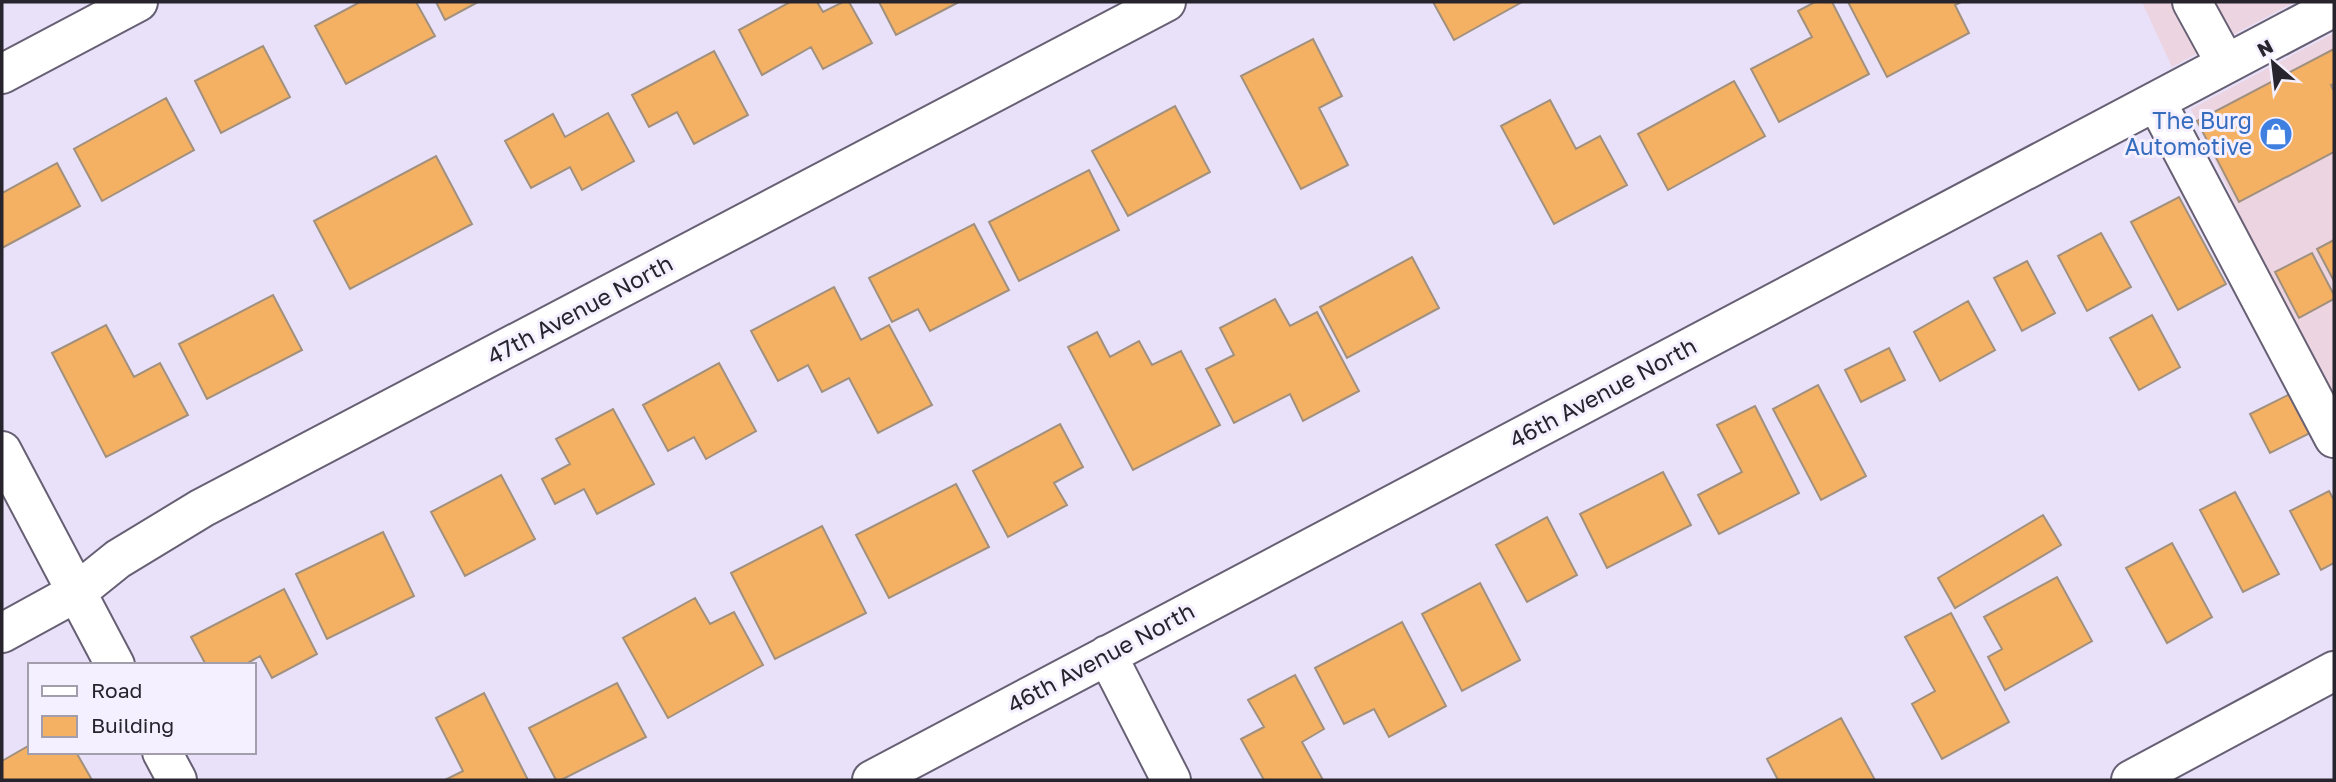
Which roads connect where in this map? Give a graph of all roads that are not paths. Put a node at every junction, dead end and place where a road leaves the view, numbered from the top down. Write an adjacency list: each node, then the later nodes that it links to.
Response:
1 (138, 2): 6 (street)
2 (1166, 2): 10 (street, 47th Avenue North)
3 (2192, 2): 5 (street)
4 (2334, 7): 5 (street, 46th Avenue North)
5 (2227, 64): 7 (street, 46th Avenue North)
6 (2, 74)
7 (2156, 101): 8 (street); 12 (street, 46th Avenue North)
8 (2334, 438)
9 (2, 451): 10 (street)
10 (77, 592): 11 (street, 47th Avenue North); 13 (street)
11 (2, 633)
12 (1107, 655): 17 (street, 46th Avenue North); 18 (street)
13 (115, 663)
14 (2334, 671): 19 (street)
15 (163, 754): 16 (street)
16 (177, 780)
17 (872, 780)
18 (1171, 780)
19 (2131, 780)

